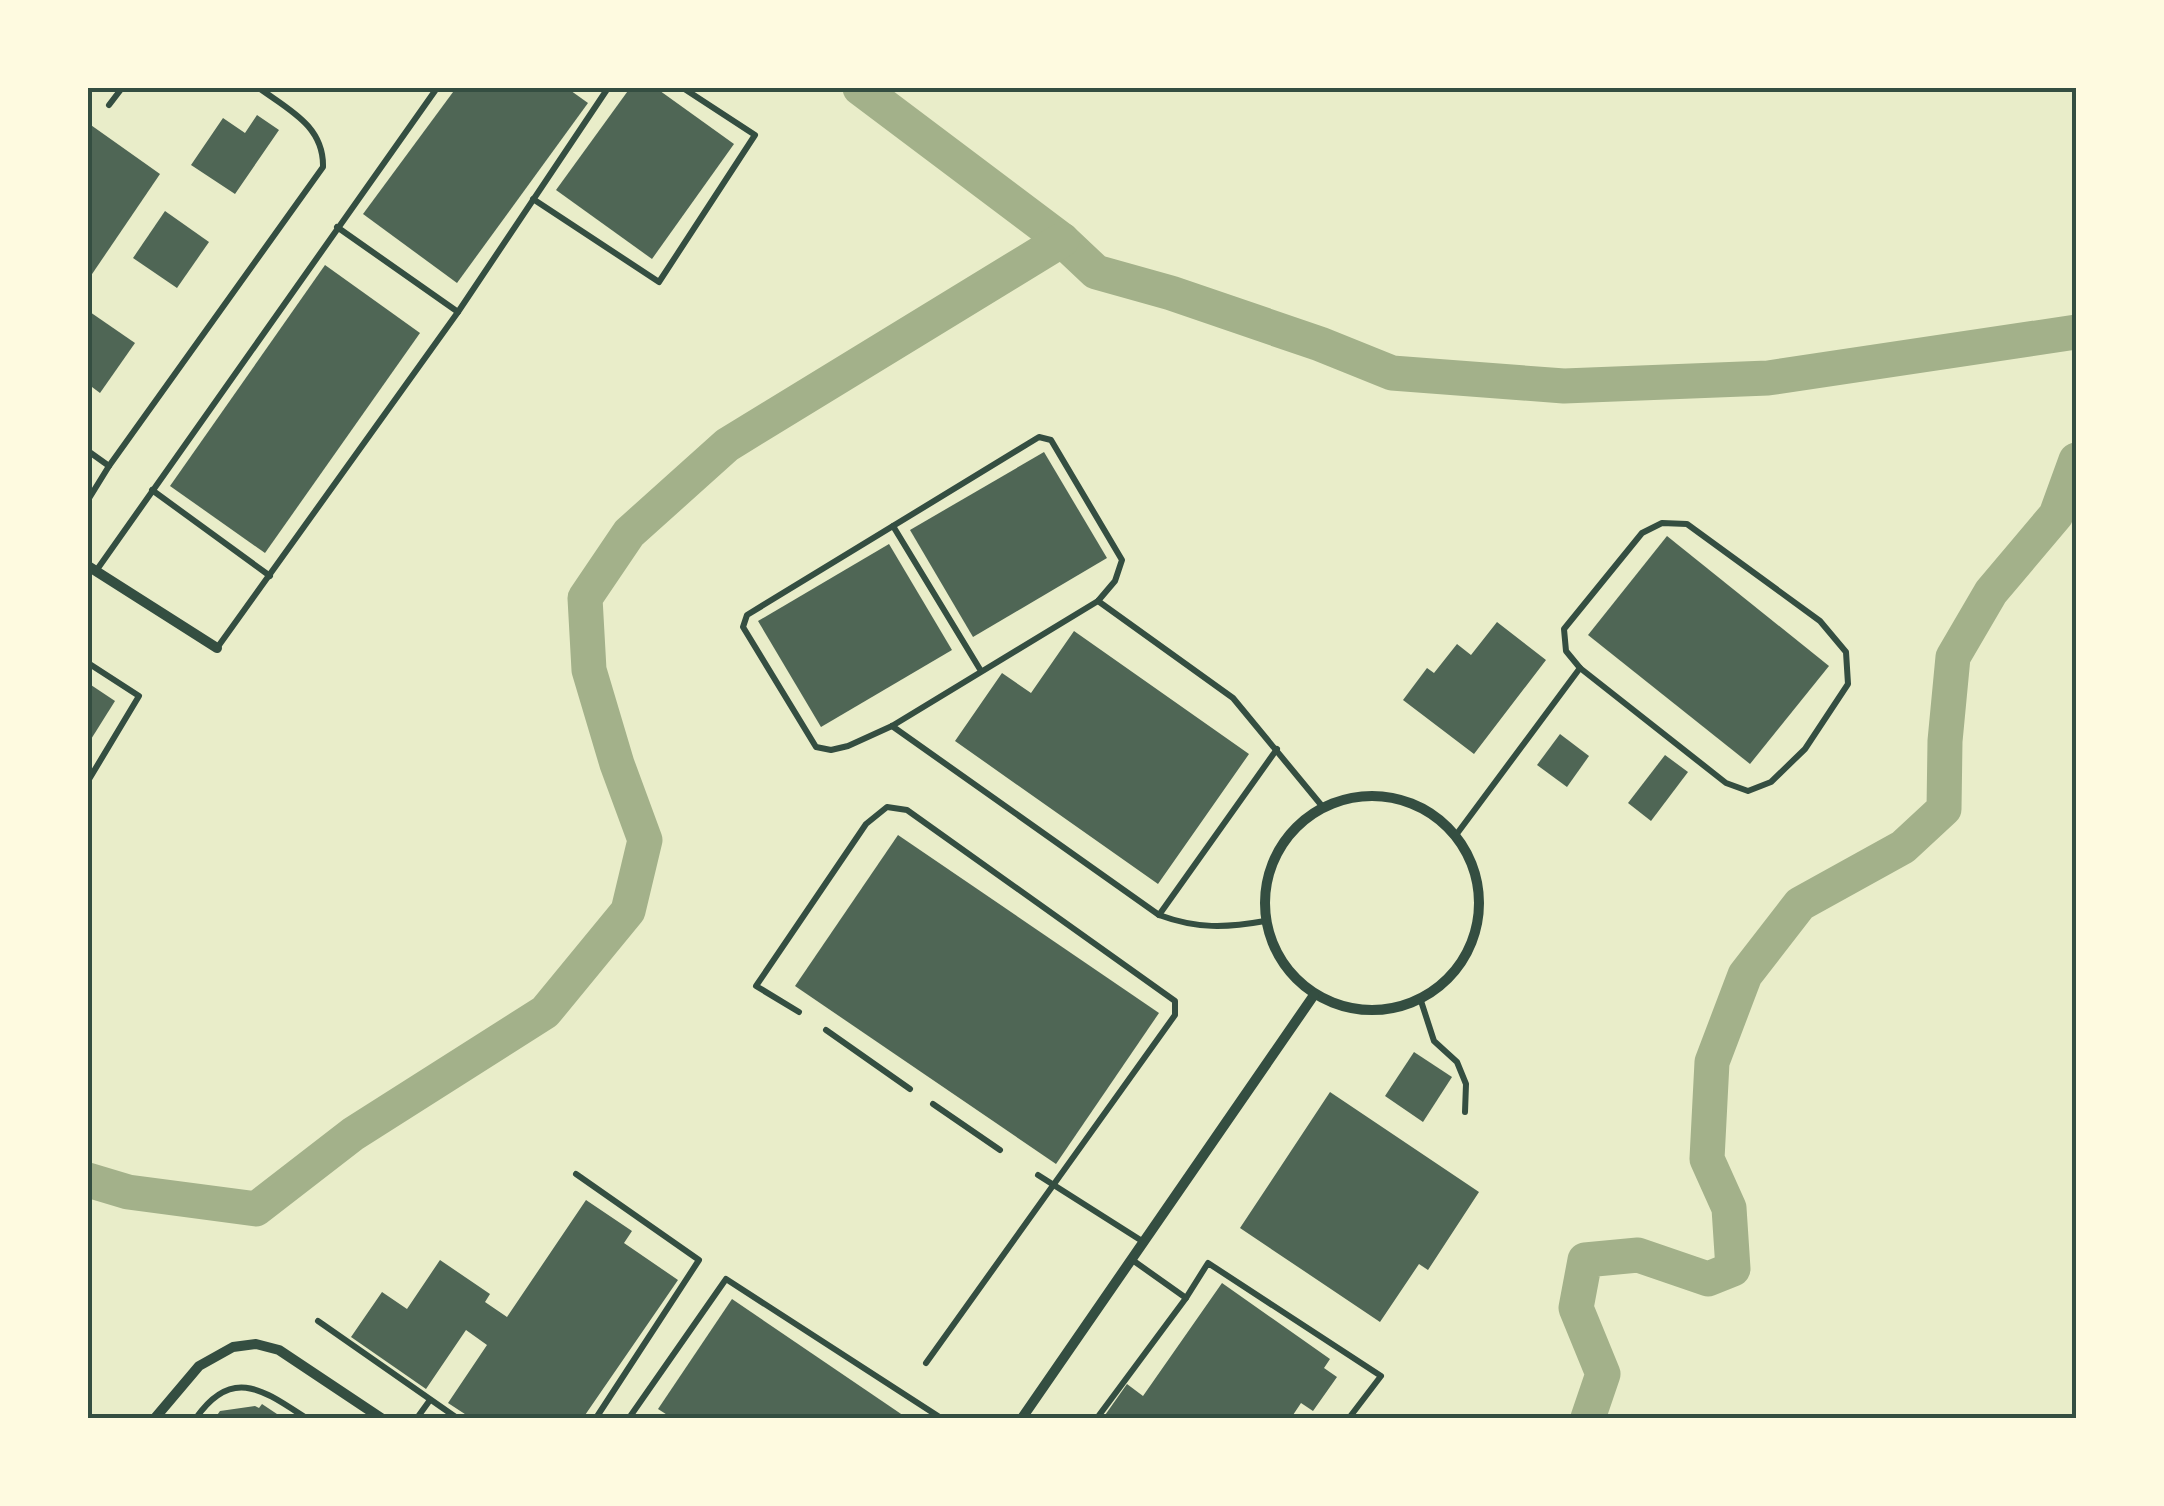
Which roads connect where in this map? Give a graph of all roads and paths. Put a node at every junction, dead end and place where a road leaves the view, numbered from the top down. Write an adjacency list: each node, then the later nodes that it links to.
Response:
1 (122, 88): 6 (lane)
2 (259, 88): 11 (lane)
3 (437, 88): 8 (lane)
4 (608, 88): 7 (lane)
5 (683, 88): 7 (lane)
6 (109, 105)
7 (533, 198): 9 (lane)
8 (338, 227): 9 (lane); 12 (lane)
9 (458, 312): 16 (lane)
10 (88, 451): 11 (lane)
11 (108, 466): 13 (lane)
12 (152, 490): 15 (lane); 16 (lane)
13 (88, 500)
14 (893, 526): 17 (lane); 21 (lane); 22 (lane)
15 (92, 568): 18 (street)
16 (270, 576): 18 (lane)
17 (1098, 601): 21 (lane); 23 (lane)
18 (217, 648)
19 (88, 663): 24 (lane)
20 (1580, 668): 20 (lane); 26 (lane)
21 (981, 671): 22 (lane)
22 (892, 726): 27 (lane)
23 (1277, 749): 25 (lane); 27 (lane)
24 (88, 781)
25 (1322, 806): 26 (street); 28 (street)
26 (1456, 835): 30 (street)
27 (1159, 916): 28 (lane)
28 (1265, 921): 29 (street)
29 (1314, 995): 30 (street); 40 (street)
30 (1421, 1001): 35 (lane)
31 (799, 1012): 39 (lane)
32 (826, 1030): 33 (lane)
33 (910, 1088)
34 (933, 1104): 36 (lane)
35 (1465, 1112)
36 (1000, 1150)
37 (576, 1174): 52 (lane)
38 (1038, 1174): 39 (lane)
39 (1054, 1186): 40 (lane); 44 (lane)
40 (1142, 1241): 41 (street)
41 (1130, 1258): 42 (lane); 55 (street)
42 (1186, 1298): 56 (lane); 57 (lane)
43 (318, 1321): 45 (lane)
44 (926, 1363)
45 (430, 1400): 50 (lane); 51 (lane)
46 (154, 1418): 49 (street)
47 (196, 1418): 48 (lane)
48 (306, 1418)
49 (381, 1418)
50 (418, 1418)
51 (457, 1418)
52 (596, 1418)
53 (629, 1418): 54 (lane)
54 (941, 1418)
55 (1022, 1418)
56 (1097, 1418)
57 (1349, 1418)

